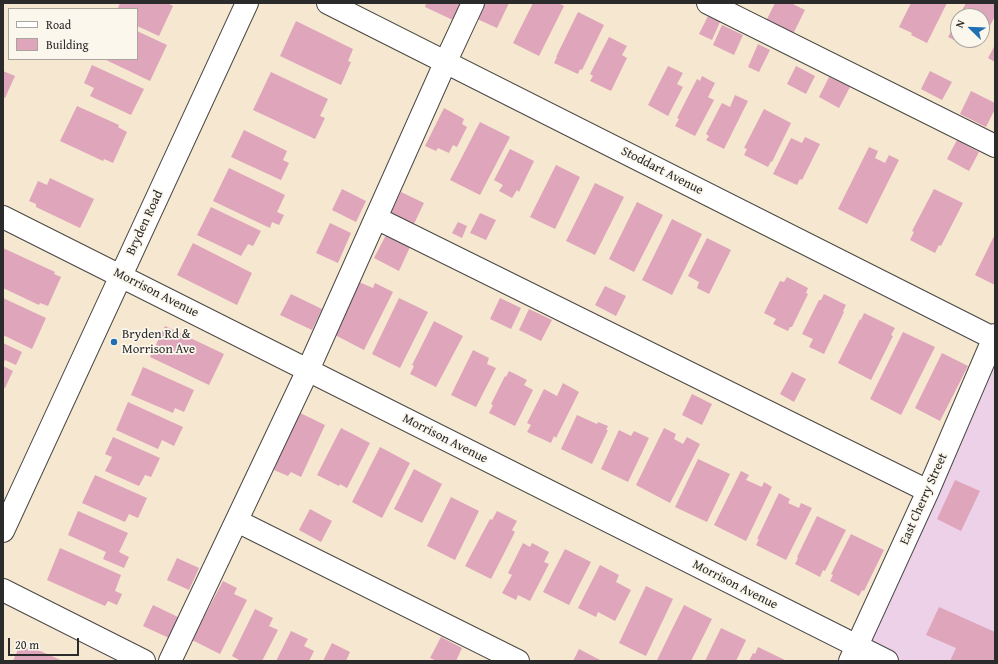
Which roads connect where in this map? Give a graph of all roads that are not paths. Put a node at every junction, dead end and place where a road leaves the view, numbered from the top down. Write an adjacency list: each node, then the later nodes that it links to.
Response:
1 (247, 3): 9 (street, Bryden Road)
2 (328, 3): 5 (street, Stoddart Avenue)
3 (474, 3): 5 (street)
4 (708, 3): 6 (street)
5 (446, 62): 8 (street); 10 (street, Stoddart Avenue)
6 (995, 146)
7 (3, 217): 9 (street, Morrison Avenue)
8 (376, 218): 11 (street); 12 (street)
9 (120, 276): 11 (street, Morrison Avenue); 14 (street, Bryden Road)
10 (994, 337): 12 (street, East Cherry Street)
11 (308, 370): 13 (street); 16 (street, Morrison Avenue)
12 (928, 491): 16 (street, East Cherry Street)
13 (237, 521): 18 (street); 19 (street)
14 (3, 531)
15 (3, 590): 17 (street)
16 (853, 653): 20 (street, Morrison Avenue)
17 (144, 661)
18 (170, 661)
19 (518, 661)
20 (887, 661)

